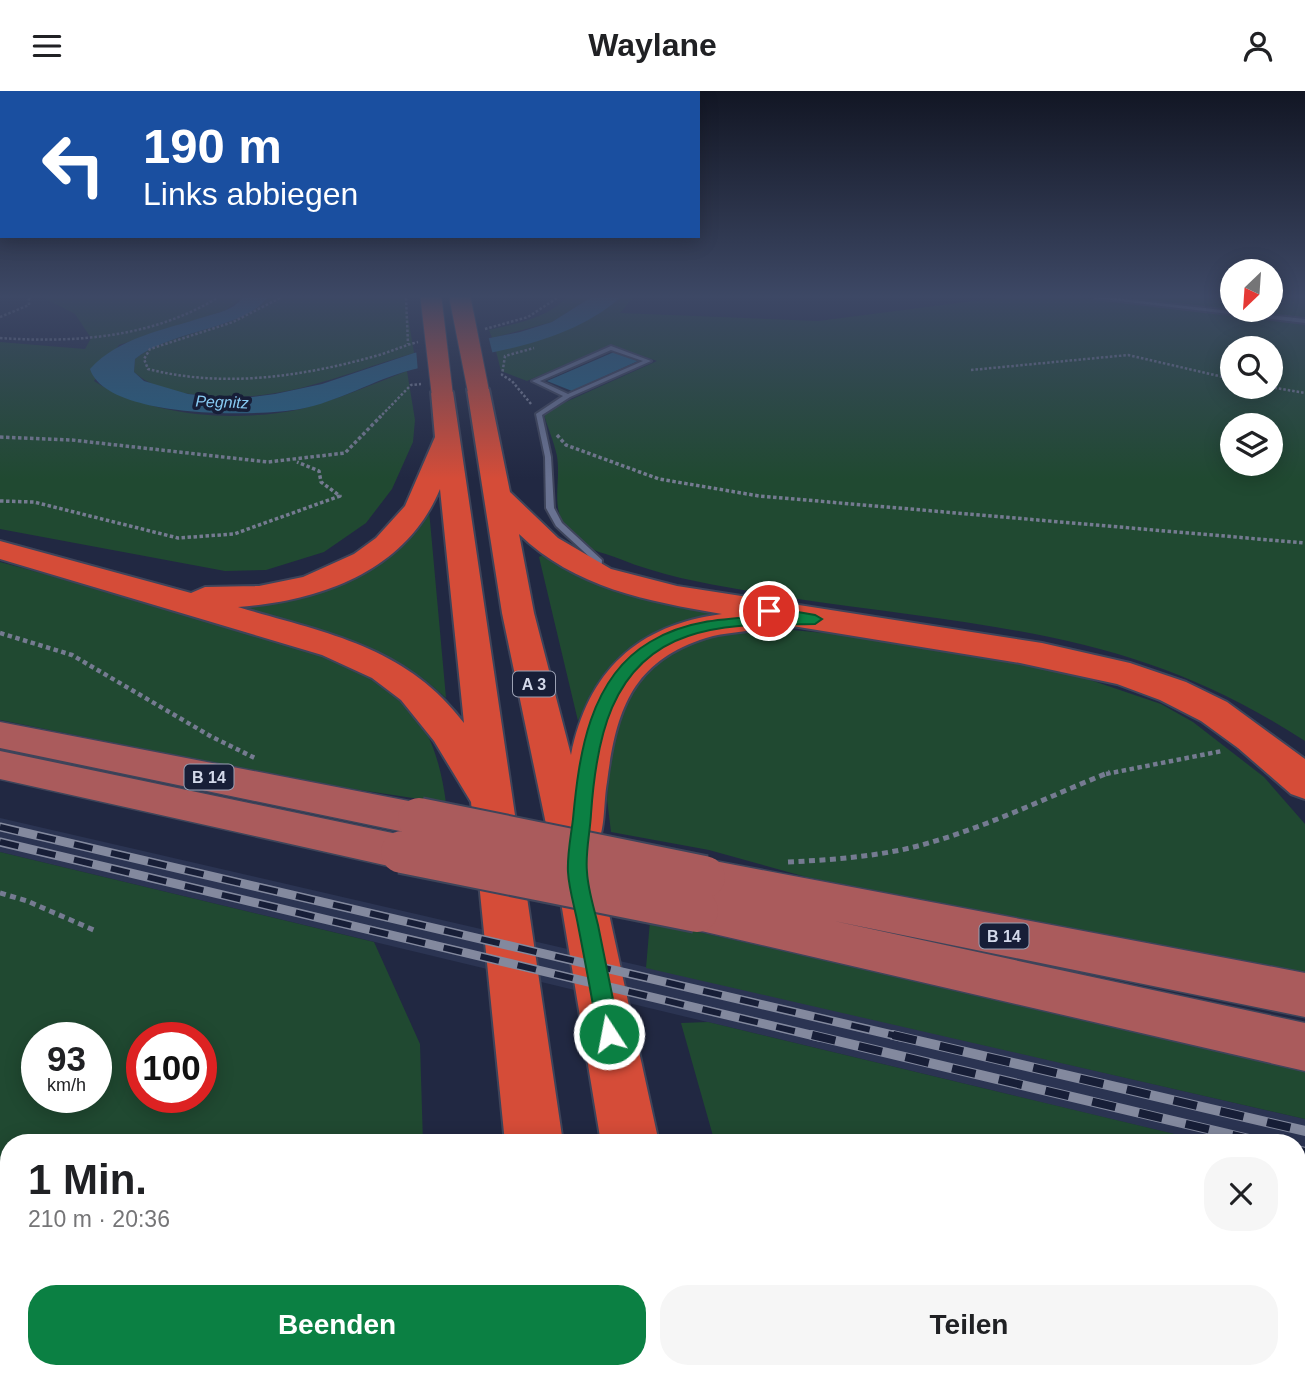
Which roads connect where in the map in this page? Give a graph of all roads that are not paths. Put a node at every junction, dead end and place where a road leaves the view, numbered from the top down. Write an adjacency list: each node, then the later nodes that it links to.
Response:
1 (432, 358): 6 (highway, bridge)
2 (477, 358): 7 (highway, A 3, bridge)
3 (588, 358): 5 (lane)
4 (640, 358): 5 (lane)
5 (568, 396): 9 (lane)
6 (447, 436): 10 (highway); 17 (highway)
7 (498, 495): 9 (highway); 19 (highway, A 3)
8 (0, 550): 10 (highway)
9 (597, 574): 11 (highway)
10 (157, 594): 17 (highway)
11 (815, 619): 13 (highway); 19 (highway)
12 (0, 735): 18 (main road, B 14)
13 (1239, 746): 15 (highway); 16 (highway)
14 (0, 765): 18 (main road, B 14)
15 (1305, 767)
16 (1305, 783)
17 (492, 805): 23 (highway)
18 (410, 835): 20 (main road, B 14, bridge)
19 (578, 872): 24 (highway, A 3)
20 (701, 894): 21 (main road, B 14); 22 (main road, B 14)
21 (1305, 995)
22 (1305, 1047)
23 (533, 1134)
24 (628, 1134)

